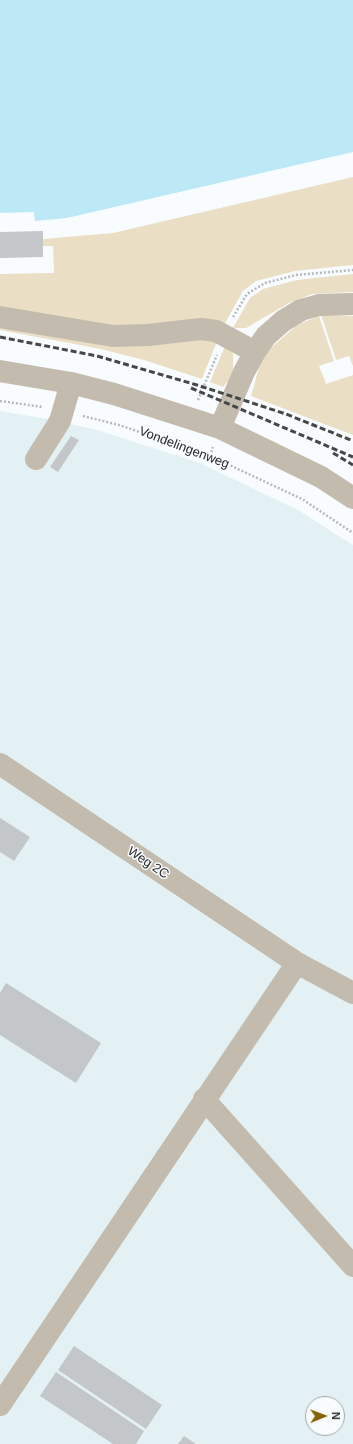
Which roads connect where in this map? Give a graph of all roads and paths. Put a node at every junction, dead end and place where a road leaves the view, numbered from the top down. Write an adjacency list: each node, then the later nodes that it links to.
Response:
1 (353, 304): 3 (street)
2 (0, 317): 3 (street)
3 (255, 352): 8 (street)
4 (0, 371): 5 (street)
5 (71, 383): 7 (street); 8 (street)
6 (0, 401): 7 (path, Vondelingenweg)
7 (64, 412): 9 (street); 11 (path, Vondelingenweg)
8 (220, 428): 10 (street)
9 (36, 459)
10 (353, 498)
11 (353, 533)
12 (0, 764): 13 (street, Weg 2C)
13 (297, 963): 14 (street, Weg 2C); 15 (street)
14 (353, 993)
15 (204, 1099): 16 (street); 17 (street)
16 (353, 1266)
17 (0, 1405)

